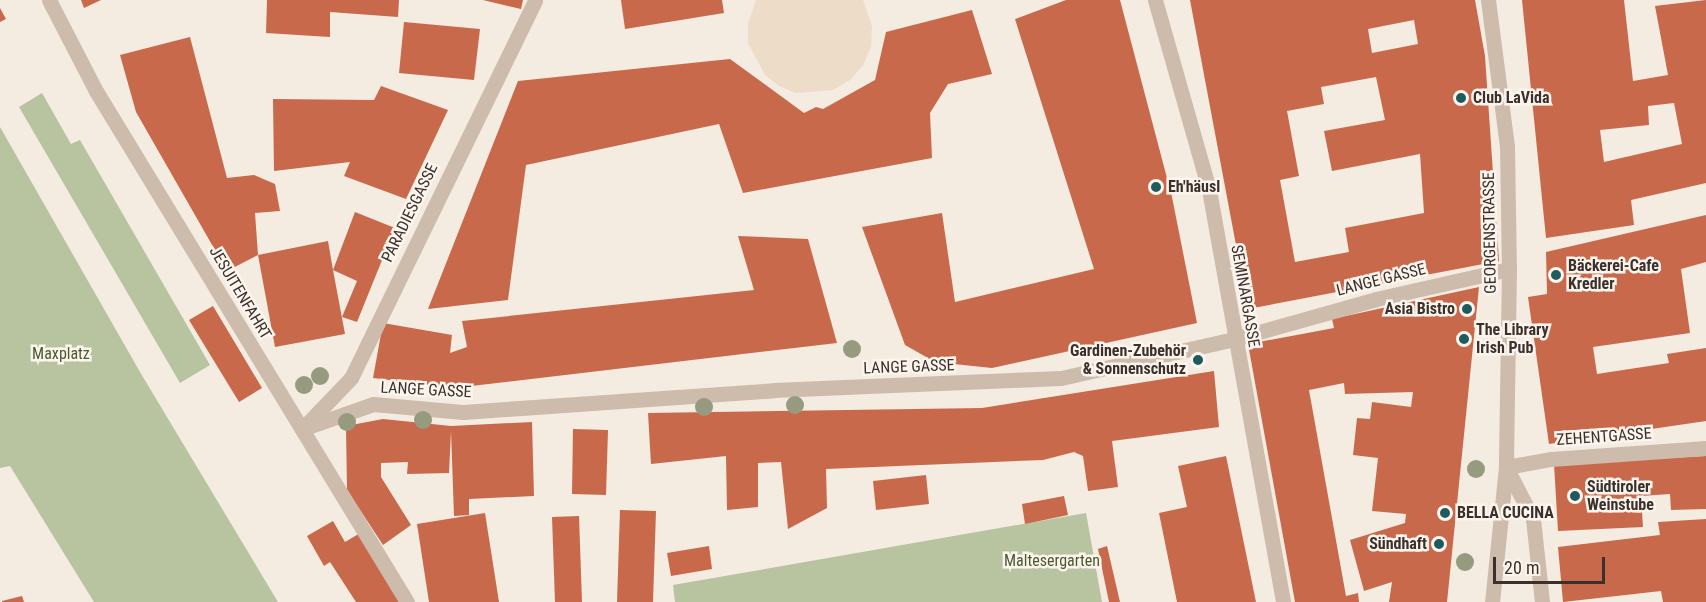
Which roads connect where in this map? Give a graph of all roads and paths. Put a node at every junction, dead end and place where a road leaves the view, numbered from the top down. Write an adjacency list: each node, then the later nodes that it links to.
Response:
1 (49, 0): 7 (street, JESUITENFAHRT)
2 (535, 0): 7 (street, PARADIESGASSE)
3 (1155, 0): 6 (street, SEMINARGASSE)
4 (1488, 0): 5 (street, GEORGENSTRASSE)
5 (1509, 269): 6 (street, LANGE GASSE); 9 (street, GEORGENSTRASSE)
6 (1234, 339): 7 (street, LANGE GASSE); 11 (street, SEMINARGASSE)
7 (302, 429): 10 (street, JESUITENFAHRT)
8 (1706, 448): 9 (street, ZEHENTGASSE)
9 (1506, 467): 12 (street, GEORGENSTRASSE); 13 (street, GEORGENSTRASSE)
10 (407, 602)
11 (1283, 602)
12 (1492, 602)
13 (1542, 602)

